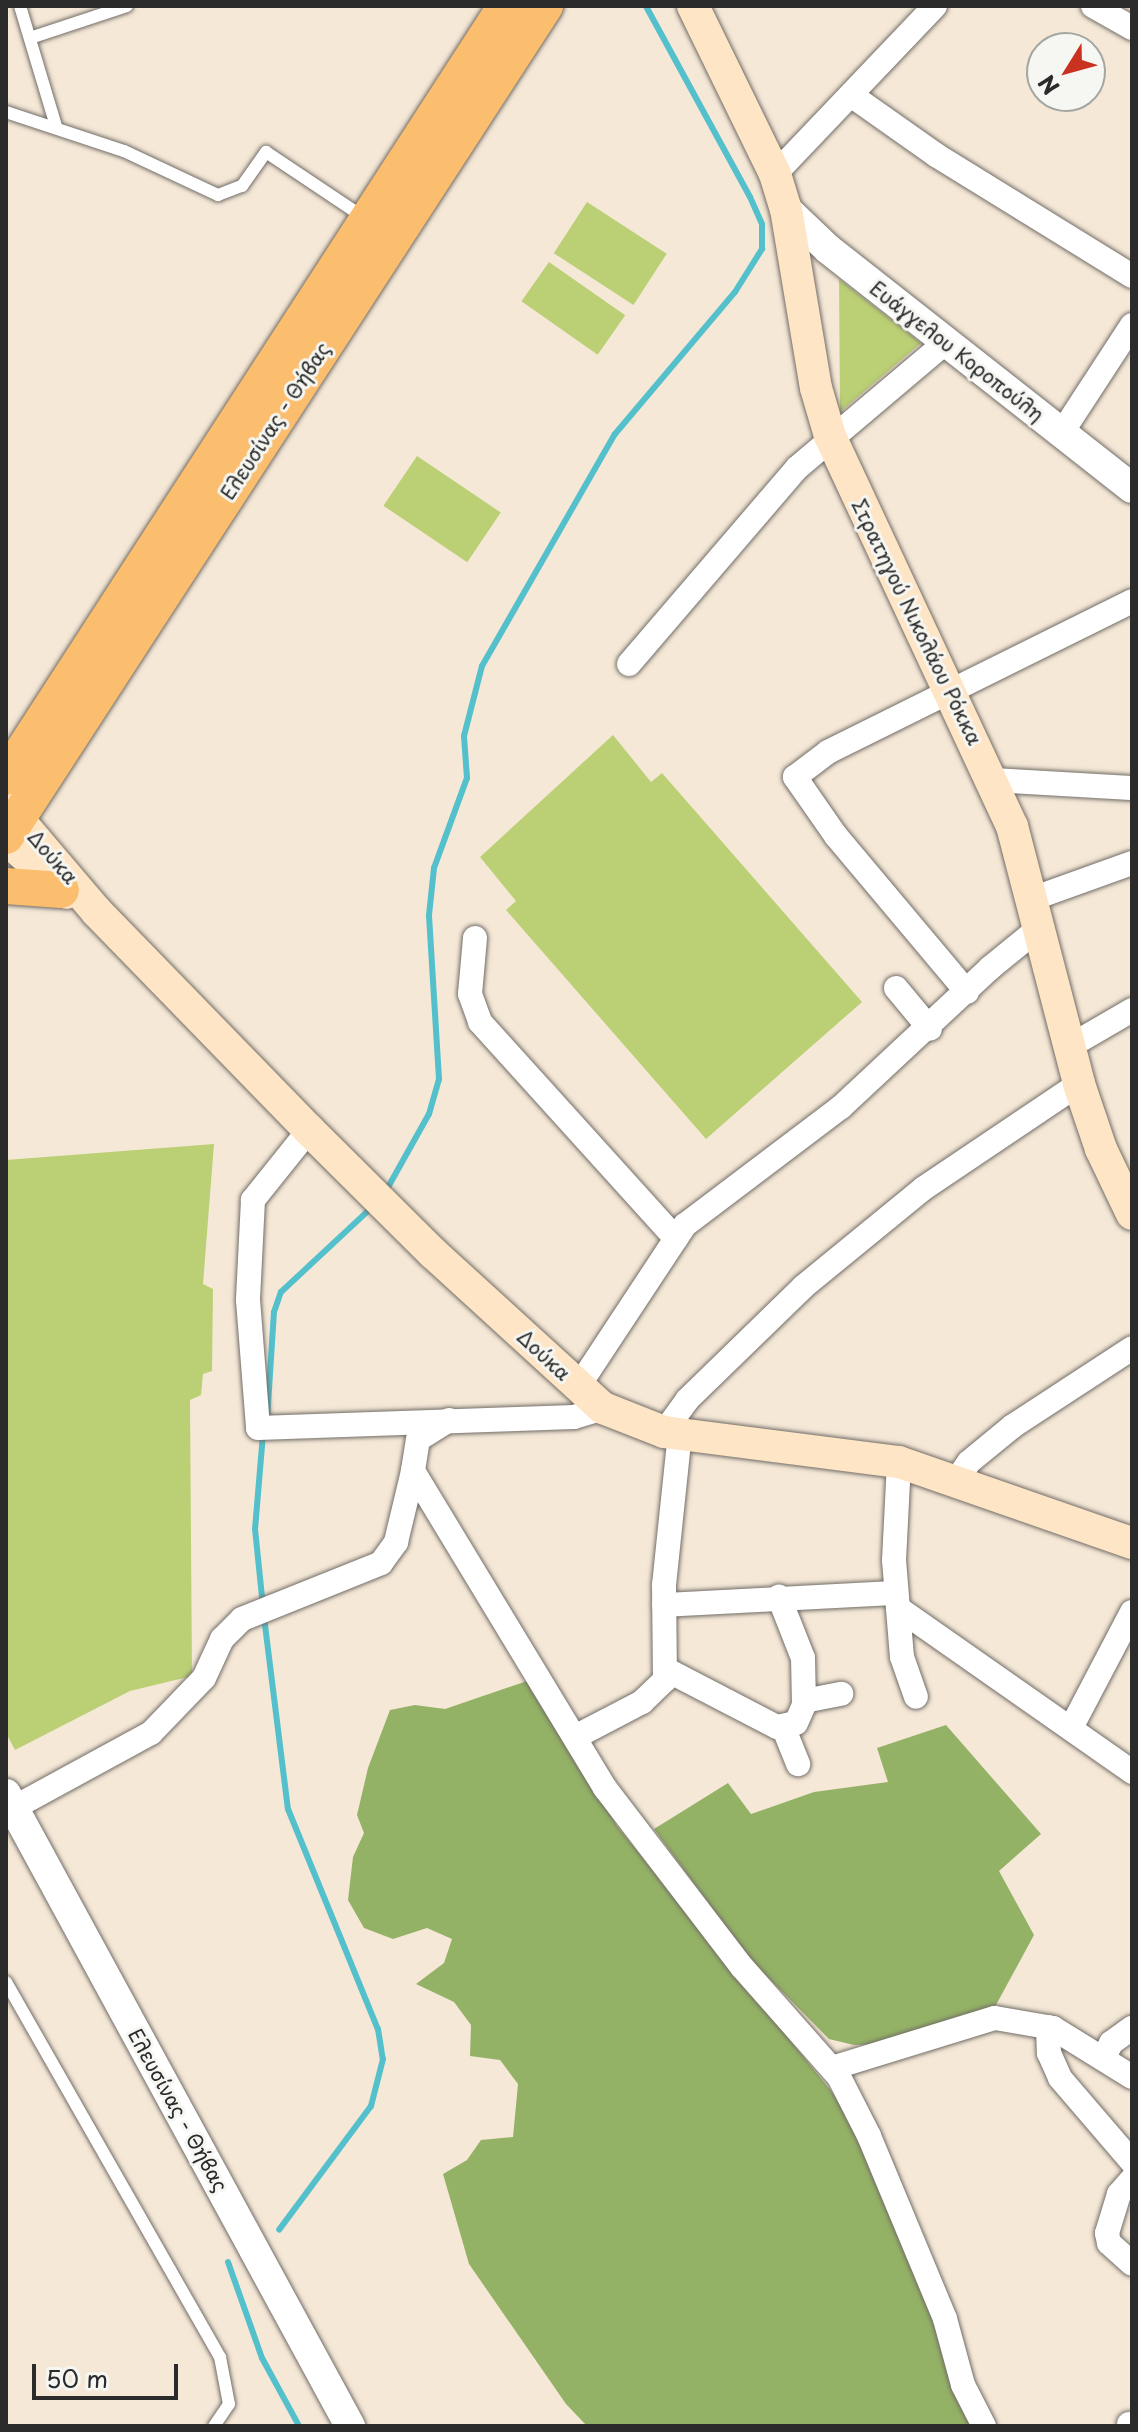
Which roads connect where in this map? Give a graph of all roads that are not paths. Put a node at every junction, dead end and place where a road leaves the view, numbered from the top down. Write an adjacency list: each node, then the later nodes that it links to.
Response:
1 (20, 6): 9 (lane)
2 (127, 6): 9 (lane)
3 (506, 6): 15 (main road, Ελευσίνας - Θήβας)
4 (545, 6): 30 (main road, Ελευσίνας - Θήβας)
5 (935, 6): 10 (street)
6 (1093, 6): 8 (street)
7 (700, 15): 13 (main road, Στρατηγού Νικολάου Ρόκκα)
8 (1132, 28)
9 (30, 38): 12 (lane)
10 (851, 95): 13 (street); 16 (street)
11 (6, 112): 12 (lane)
12 (56, 126): 15 (lane)
13 (775, 174): 14 (main road, Στρατηγού Νικολάου Ρόκκα)
14 (786, 209): 18 (street, Ευάγγελου Κοροπούλη); 20 (main road, Στρατηγού Νικολάου Ρόκκα)
15 (367, 220): 24 (main road, Ελευσίνας - Θήβας)
16 (1132, 276)
17 (1132, 325): 19 (street)
18 (946, 342): 19 (street, Ευάγγελου Κοροπούλη); 20 (street)
19 (1061, 434): 21 (street, Ευάγγελου Κοροπούλη)
20 (830, 436): 23 (street); 25 (main road, Στρατηγού Νικολάου Ρόκκα)
21 (1132, 488)
22 (1132, 601): 25 (street)
23 (629, 664)
24 (70, 679): 26 (main road); 27 (main road, Ελευσίνας - Θήβας)
25 (951, 689): 28 (main road, Στρατηγού Νικολάου Ρόκκα); 38 (street)
26 (6, 740)
27 (6, 777)
28 (992, 780): 29 (street); 35 (main road, Στρατηγού Νικολάου Ρόκκα)
29 (1132, 788)
30 (9, 824): 33 (main road, Δούκα); 34 (main road, Δούκα)
31 (1132, 863): 35 (street)
32 (6, 886): 33 (main road)
33 (61, 890): 34 (main road, Δούκα)
34 (97, 912): 43 (main road, Δούκα)
35 (1036, 914): 38 (street); 41 (main road, Στρατηγού Νικολάου Ρόκκα)
36 (475, 938): 45 (street)
37 (896, 988): 40 (street)
38 (967, 992): 40 (street)
39 (1132, 1010): 41 (street)
40 (930, 1029): 45 (street)
41 (1070, 1046): 42 (main road, Στρατηγού Νικολάου Ρόκκα)
42 (1079, 1084): 44 (main road, Στρατηγού Νικολάου Ρόκκα); 50 (street)
43 (309, 1130): 47 (main road, Δούκα); 49 (street)
44 (1132, 1214)
45 (676, 1239): 47 (street)
46 (1132, 1348): 53 (street)
47 (578, 1387): 48 (main road, Δούκα)
48 (603, 1408): 49 (street); 50 (main road, Δούκα)
49 (449, 1420): 52 (street)
50 (672, 1432): 51 (main road, Δούκα); 57 (street)
51 (899, 1462): 53 (main road, Δούκα); 56 (street)
52 (413, 1471): 65 (street); 68 (street)
53 (955, 1482): 54 (main road, Δούκα)
54 (1132, 1543)
55 (779, 1597): 56 (street); 57 (street); 62 (street)
56 (897, 1601): 61 (street); 63 (street)
57 (664, 1605): 59 (street)
58 (1132, 1612): 63 (street)
59 (667, 1670): 64 (street); 65 (street)
60 (841, 1694): 62 (street)
61 (916, 1697)
62 (804, 1701): 64 (street)
63 (1071, 1728): 67 (street)
64 (784, 1729): 66 (street)
65 (575, 1737): 73 (street)
66 (798, 1764)
67 (1132, 1772)
68 (9, 1805): 79 (street, Ελευσίνας - Θήβας)
69 (6, 1982): 78 (lane)
70 (1048, 2027): 72 (street); 73 (street); 75 (street)
71 (1132, 2028): 72 (street)
72 (1104, 2057): 74 (street)
73 (832, 2068): 80 (street)
74 (1132, 2077)
75 (1132, 2162)
76 (1132, 2179): 77 (street)
77 (1132, 2264)
78 (214, 2426)
79 (350, 2426)
80 (984, 2426)

